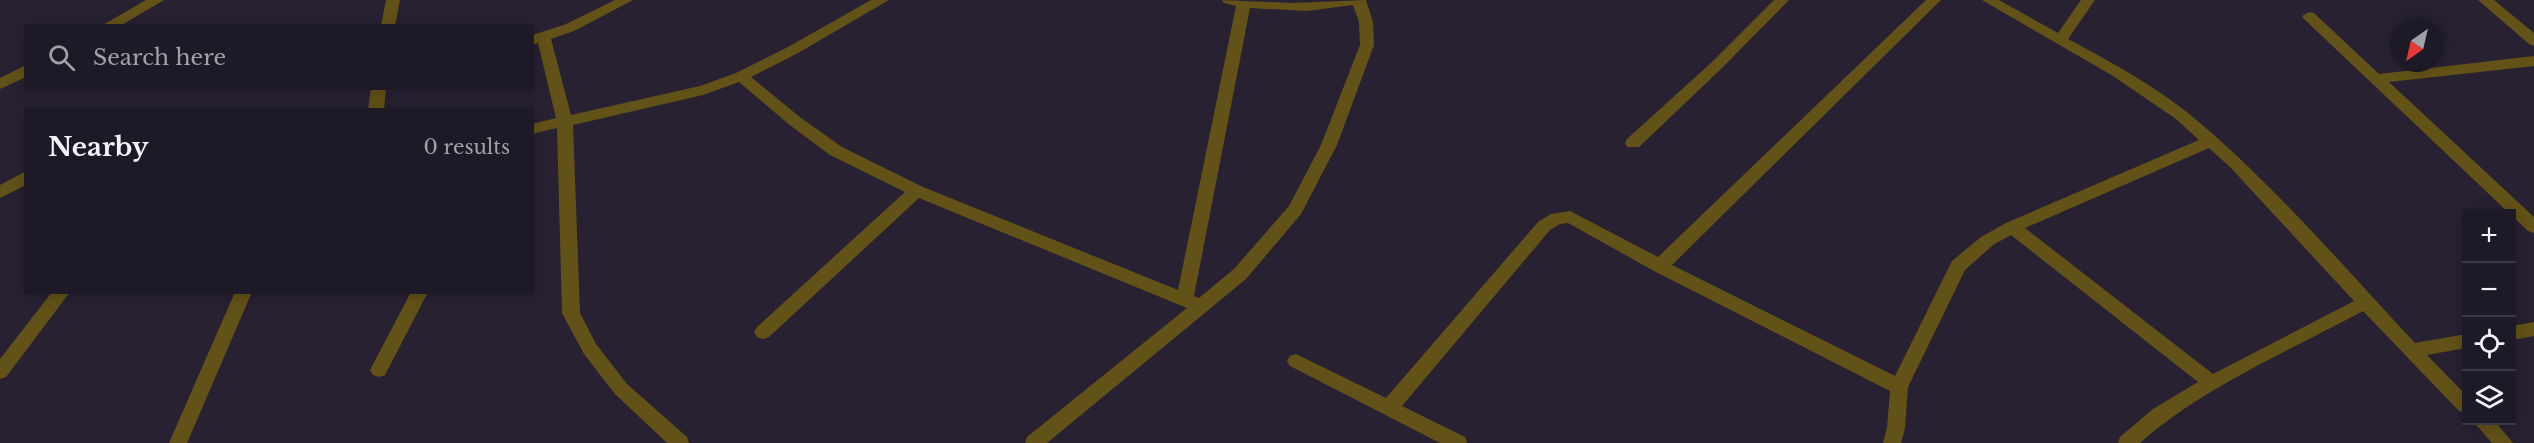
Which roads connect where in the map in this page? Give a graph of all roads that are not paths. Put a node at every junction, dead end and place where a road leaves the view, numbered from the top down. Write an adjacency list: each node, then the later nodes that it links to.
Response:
1 (157, 0): 13 (street)
2 (393, 0): 14 (street)
3 (626, 0): 15 (street)
4 (882, 0): 20 (street)
5 (1356, 0): 11 (street); 41 (street)
6 (1782, 0): 28 (street)
7 (1934, 0): 36 (street)
8 (1989, 0): 16 (street)
9 (2088, 0): 16 (street)
10 (2485, 0): 17 (street)
11 (1236, 2): 41 (street)
12 (2309, 16): 21 (street)
13 (112, 24)
14 (388, 24)
15 (538, 39): 25 (street)
16 (2060, 40): 27 (street)
17 (2534, 41)
18 (2534, 61): 21 (street)
19 (24, 71): 22 (street)
20 (741, 76): 25 (street); 32 (street)
21 (2376, 79): 35 (street)
22 (0, 84)
23 (379, 90): 24 (street)
24 (375, 108)
25 (565, 122): 26 (street); 56 (street)
26 (534, 129)
27 (2211, 141): 34 (street); 40 (street)
28 (1633, 142)
29 (24, 176): 30 (street)
30 (0, 177)
31 (24, 177): 33 (street)
32 (917, 191): 41 (street); 43 (street)
33 (0, 192)
34 (2012, 227): 50 (street); 51 (street)
35 (2534, 227)
36 (1660, 266): 51 (street); 53 (street)
37 (60, 294): 49 (street)
38 (243, 294): 55 (street)
39 (419, 294): 48 (street)
40 (2366, 302): 46 (street); 50 (street)
41 (1192, 303): 57 (street)
42 (2534, 329): 44 (street)
43 (763, 332)
44 (2516, 332)
45 (2462, 342): 46 (street)
46 (2411, 351): 52 (street)
47 (1296, 361): 53 (street)
48 (379, 370)
49 (0, 372)
50 (2212, 383): 60 (street)
51 (1899, 387): 59 (street)
52 (2462, 402)
53 (1389, 408): 58 (street)
54 (2486, 425): 61 (street)
55 (178, 443)
56 (680, 443)
57 (1034, 443)
58 (1458, 443)
59 (1892, 443)
60 (2127, 443)
61 (2504, 443)

